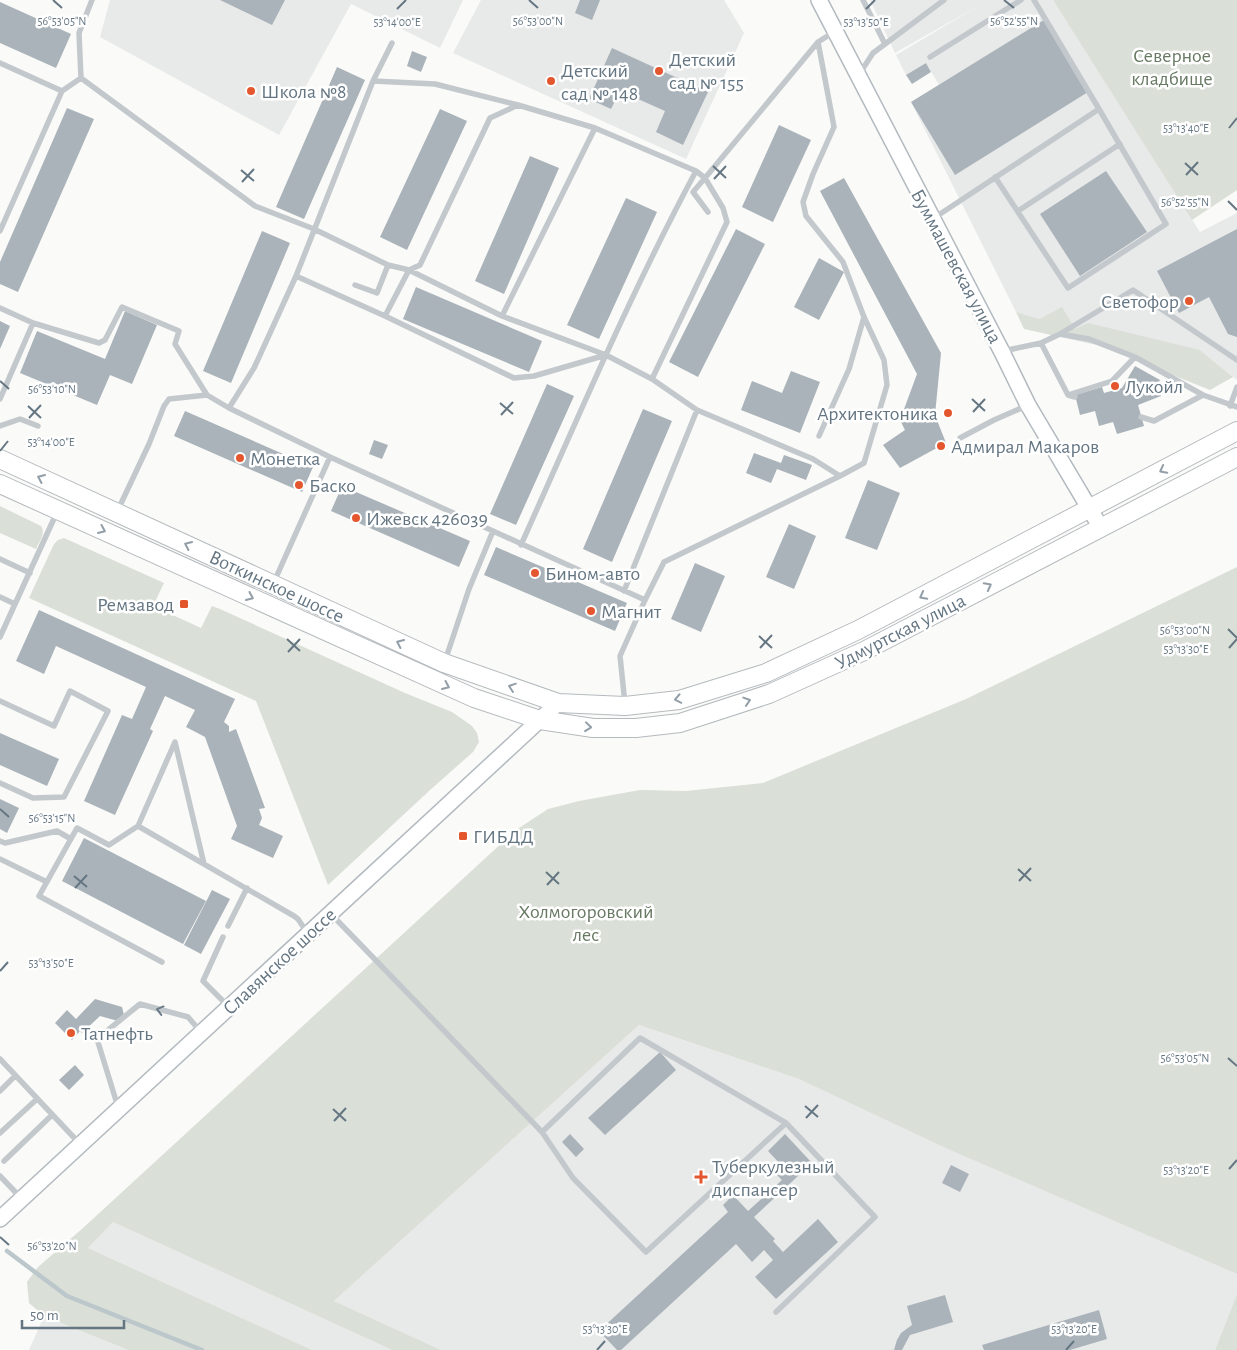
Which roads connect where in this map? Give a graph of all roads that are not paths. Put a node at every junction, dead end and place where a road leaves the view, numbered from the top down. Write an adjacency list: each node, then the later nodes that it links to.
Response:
1 (92, 0): 14 (lane)
2 (819, 0): 7 (main road, Буммашевская улица)
3 (863, 0): 10 (lane)
4 (944, 0): 10 (lane)
5 (1021, 0): 11 (lane)
6 (1034, 0): 18 (lane)
7 (834, 32): 9 (lane); 13 (main road, Буммашевская улица)
8 (392, 42): 15 (lane)
9 (818, 42): 23 (lane); 36 (lane)
10 (885, 44): 13 (lane)
11 (930, 57)
12 (0, 63): 16 (lane)
13 (858, 77): 26 (main road, Буммашевская улица)
14 (81, 78): 16 (lane); 27 (lane)
15 (373, 81): 17 (lane); 27 (lane)
16 (62, 92): 28 (lane)
17 (518, 105): 19 (lane); 30 (lane)
18 (1099, 108): 20 (lane); 22 (lane)
19 (595, 128): 21 (lane); 35 (lane)
20 (1120, 144): 24 (lane); 24 (lane)
21 (696, 171): 23 (lane); 41 (lane)
22 (995, 177): 24 (lane); 26 (lane)
23 (705, 178): 25 (lane); 44 (lane)
24 (1018, 211)
25 (708, 212)
26 (932, 219): 40 (main road, Буммашевская улица)
27 (314, 229): 29 (lane); 31 (lane)
28 (0, 231)
29 (388, 265): 30 (lane); 32 (lane)
30 (408, 270): 34 (lane); 35 (lane)
31 (296, 276): 34 (lane); 53 (lane)
32 (355, 285)
33 (0, 308): 37 (lane)
34 (385, 316): 41 (lane)
35 (502, 316): 41 (lane)
36 (864, 317): 59 (lane); 66 (lane)
37 (33, 324): 47 (lane); 50 (lane)
38 (1060, 334): 39 (lane); 42 (lane); 43 (lane)
39 (1040, 343): 40 (lane); 48 (lane)
40 (1002, 352): 51 (main road, Буммашевская улица)
41 (606, 355): 44 (lane); 74 (lane)
42 (1135, 357): 46 (lane); 48 (lane)
43 (1237, 360)
44 (652, 380): 54 (lane)
45 (1237, 387): 52 (lane)
46 (1203, 394): 52 (lane); 55 (lane)
47 (207, 395): 53 (lane); 70 (lane)
48 (1068, 395): 49 (lane)
49 (1075, 397)
50 (0, 399)
51 (1028, 405): 60 (lane); 68 (main road, Буммашевская улица)
52 (1234, 406)
53 (229, 408): 63 (lane)
54 (697, 410): 66 (lane); 79 (lane)
55 (1142, 417)
56 (0, 426): 57 (lane)
57 (38, 426)
58 (1237, 431): 61 (main road, Удмуртская улица)
59 (819, 436)
60 (960, 438)
61 (1196, 452): 65 (main road); 68 (main road, Удмуртская улица, one-way to 68)
62 (1237, 456): 65 (main road, Удмуртская улица)
63 (330, 457): 72 (lane); 78 (lane)
64 (0, 459): 70 (main road, Воткинское шоссе, one-way to 64)
65 (1207, 471): 71 (main road, Удмуртская улица)
66 (840, 476): 81 (lane)
67 (0, 484): 69 (main road, Воткинское шоссе)
68 (1090, 508): 71 (main road, Буммашевская улица); 73 (main road, Удмуртская улица)
69 (57, 510): 77 (lane); 88 (main road, Воткинское шоссе, one-way to 88)
70 (117, 512): 78 (main road, Воткинское шоссе, one-way to 70)
71 (1101, 528): 75 (main road, Удмуртская улица)
72 (493, 531): 74 (lane); 84 (lane)
73 (1031, 540): 75 (main road); 87 (main road, Удмуртская улица, one-way to 87)
74 (521, 545): 79 (lane)
75 (1041, 558): 88 (main road, Удмуртская улица, one-way to 75)
76 (0, 559): 77 (lane)
77 (30, 573): 82 (lane)
78 (273, 584): 84 (main road, Воткинское шоссе, one-way to 78)
79 (624, 591): 81 (lane)
80 (0, 597): 82 (lane)
81 (645, 600): 87 (lane)
82 (15, 604): 83 (lane)
83 (0, 637)
84 (444, 663): 86 (main road, Воткинское шоссе, one-way to 84)
85 (0, 701): 89 (lane)
86 (558, 703): 87 (main road, Удмуртская улица); 88 (main road, Славянское шоссе)
87 (625, 706)
88 (540, 720): 97 (main road, Славянское шоссе)
89 (0, 783)
90 (138, 826): 91 (lane); 94 (lane); 94 (lane)
91 (71, 838): 92 (lane); 95 (lane)
92 (0, 841)
93 (0, 860): 95 (lane)
94 (204, 864): 96 (lane)
95 (47, 882): 101 (lane)
96 (247, 888): 98 (lane); 99 (lane)
97 (330, 914): 99 (main road, Славянское шоссе); 111 (lane)
98 (228, 926)
99 (308, 934): 102 (main road, Славянское шоссе)
100 (223, 937): 102 (lane)
101 (162, 962)
102 (229, 1007): 103 (main road, Славянское шоссе)
103 (202, 1032): 108 (main road, Славянское шоссе); 108 (lane, one-way to 108)
104 (0, 1060): 105 (lane)
105 (16, 1076): 106 (lane); 107 (lane)
106 (0, 1091)
107 (37, 1099): 109 (lane); 112 (lane)
108 (119, 1108): 113 (main road, Славянское шоссе)
109 (52, 1115): 113 (lane); 114 (lane)
110 (786, 1123): 111 (lane); 111 (lane); 118 (lane)
111 (542, 1132)
112 (0, 1133)
113 (80, 1144): 116 (main road, Славянское шоссе)
114 (4, 1161)
115 (0, 1176): 116 (lane)
116 (21, 1198): 117 (main road, Славянское шоссе)
117 (0, 1219)
118 (776, 1312)

